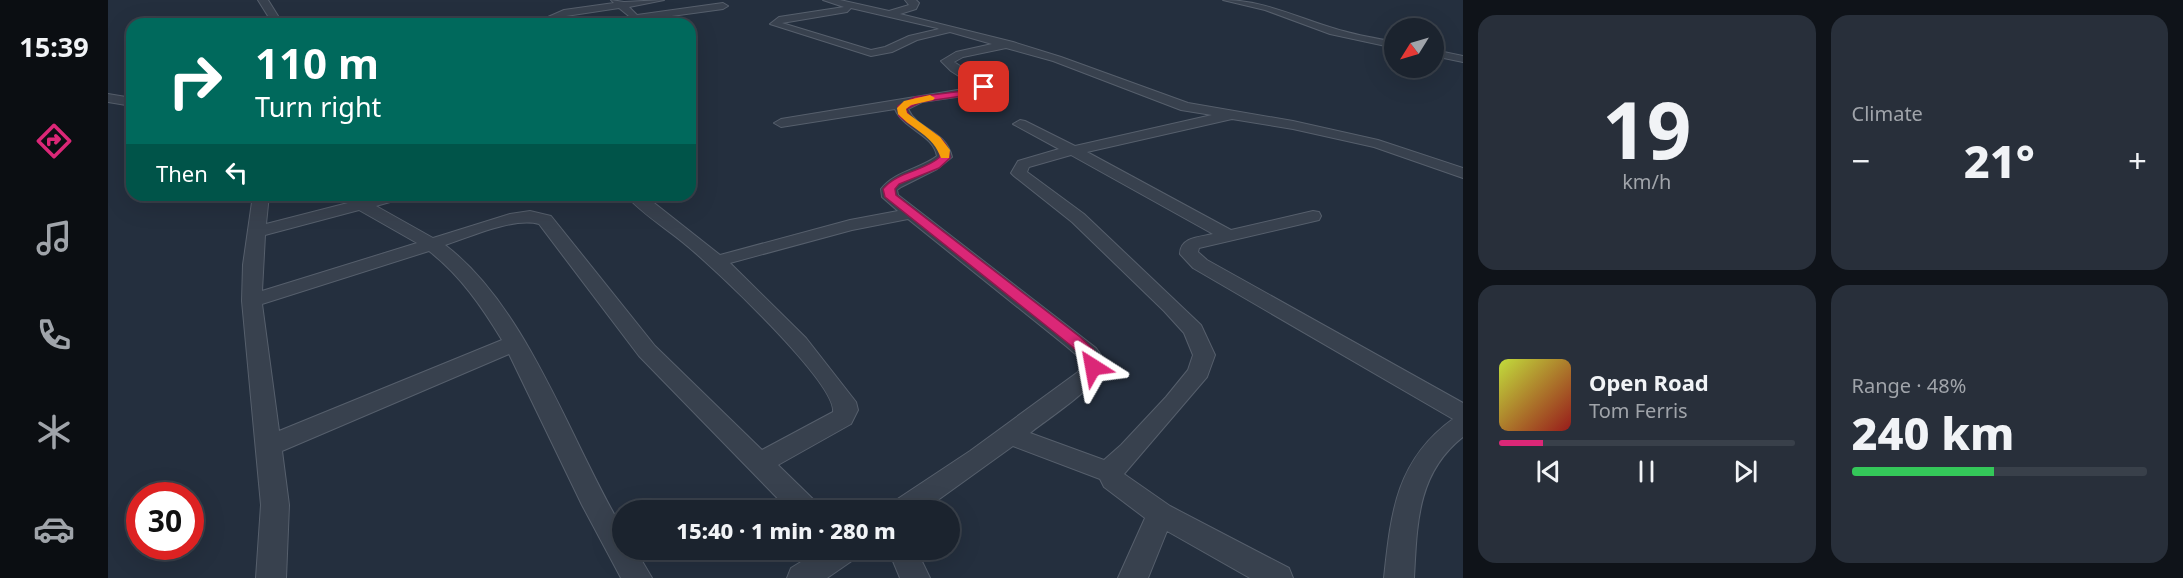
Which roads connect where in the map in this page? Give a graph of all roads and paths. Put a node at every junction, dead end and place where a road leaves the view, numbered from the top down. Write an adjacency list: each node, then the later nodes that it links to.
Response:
1 (263, 0): 11 (street)
2 (658, 0): 6 (street)
3 (828, 0): 8 (street)
4 (910, 0): 9 (street)
5 (1228, 0): 14 (street)
6 (618, 2): 7 (street); 12 (street)
7 (723, 5)
8 (856, 8): 9 (street); 10 (street)
9 (890, 14): 13 (street)
10 (798, 17): 16 (street); 16 (street)
11 (274, 18)
12 (553, 18)
13 (953, 29): 15 (street); 16 (street)
14 (1384, 43)
15 (1009, 44): 21 (street); 22 (street)
16 (893, 48)
17 (1444, 55): 18 (street)
18 (1463, 59)
19 (108, 98): 20 (street)
20 (126, 101)
21 (908, 103): 23 (street); 31 (street)
22 (1231, 115): 25 (street); 26 (street)
23 (781, 123)
24 (1020, 124): 25 (street)
25 (1074, 151): 34 (street); 44 (street)
26 (1463, 173)
27 (260, 201): 33 (street)
28 (373, 201): 30 (street)
29 (642, 201): 36 (street)
30 (360, 204): 33 (street); 35 (street)
31 (910, 214): 36 (street); 41 (street)
32 (1313, 216): 34 (street)
33 (257, 232): 37 (street)
34 (1228, 235): 39 (street)
35 (433, 245): 37 (street); 38 (street); 43 (street)
36 (717, 261): 43 (street)
37 (252, 301): 42 (street)
38 (515, 343): 42 (street); 51 (street)
39 (1463, 414)
40 (1463, 424): 56 (street)
41 (1010, 435): 44 (street); 46 (street)
42 (268, 446): 50 (street)
43 (758, 464): 45 (street)
44 (1111, 473): 47 (street)
45 (796, 500)
46 (917, 500)
47 (1160, 514): 54 (street); 55 (street)
48 (829, 560): 52 (street)
49 (907, 560): 53 (street)
50 (271, 578)
51 (637, 578)
52 (802, 578)
53 (915, 578)
54 (1133, 578)
55 (1278, 578)
56 (1399, 578)

